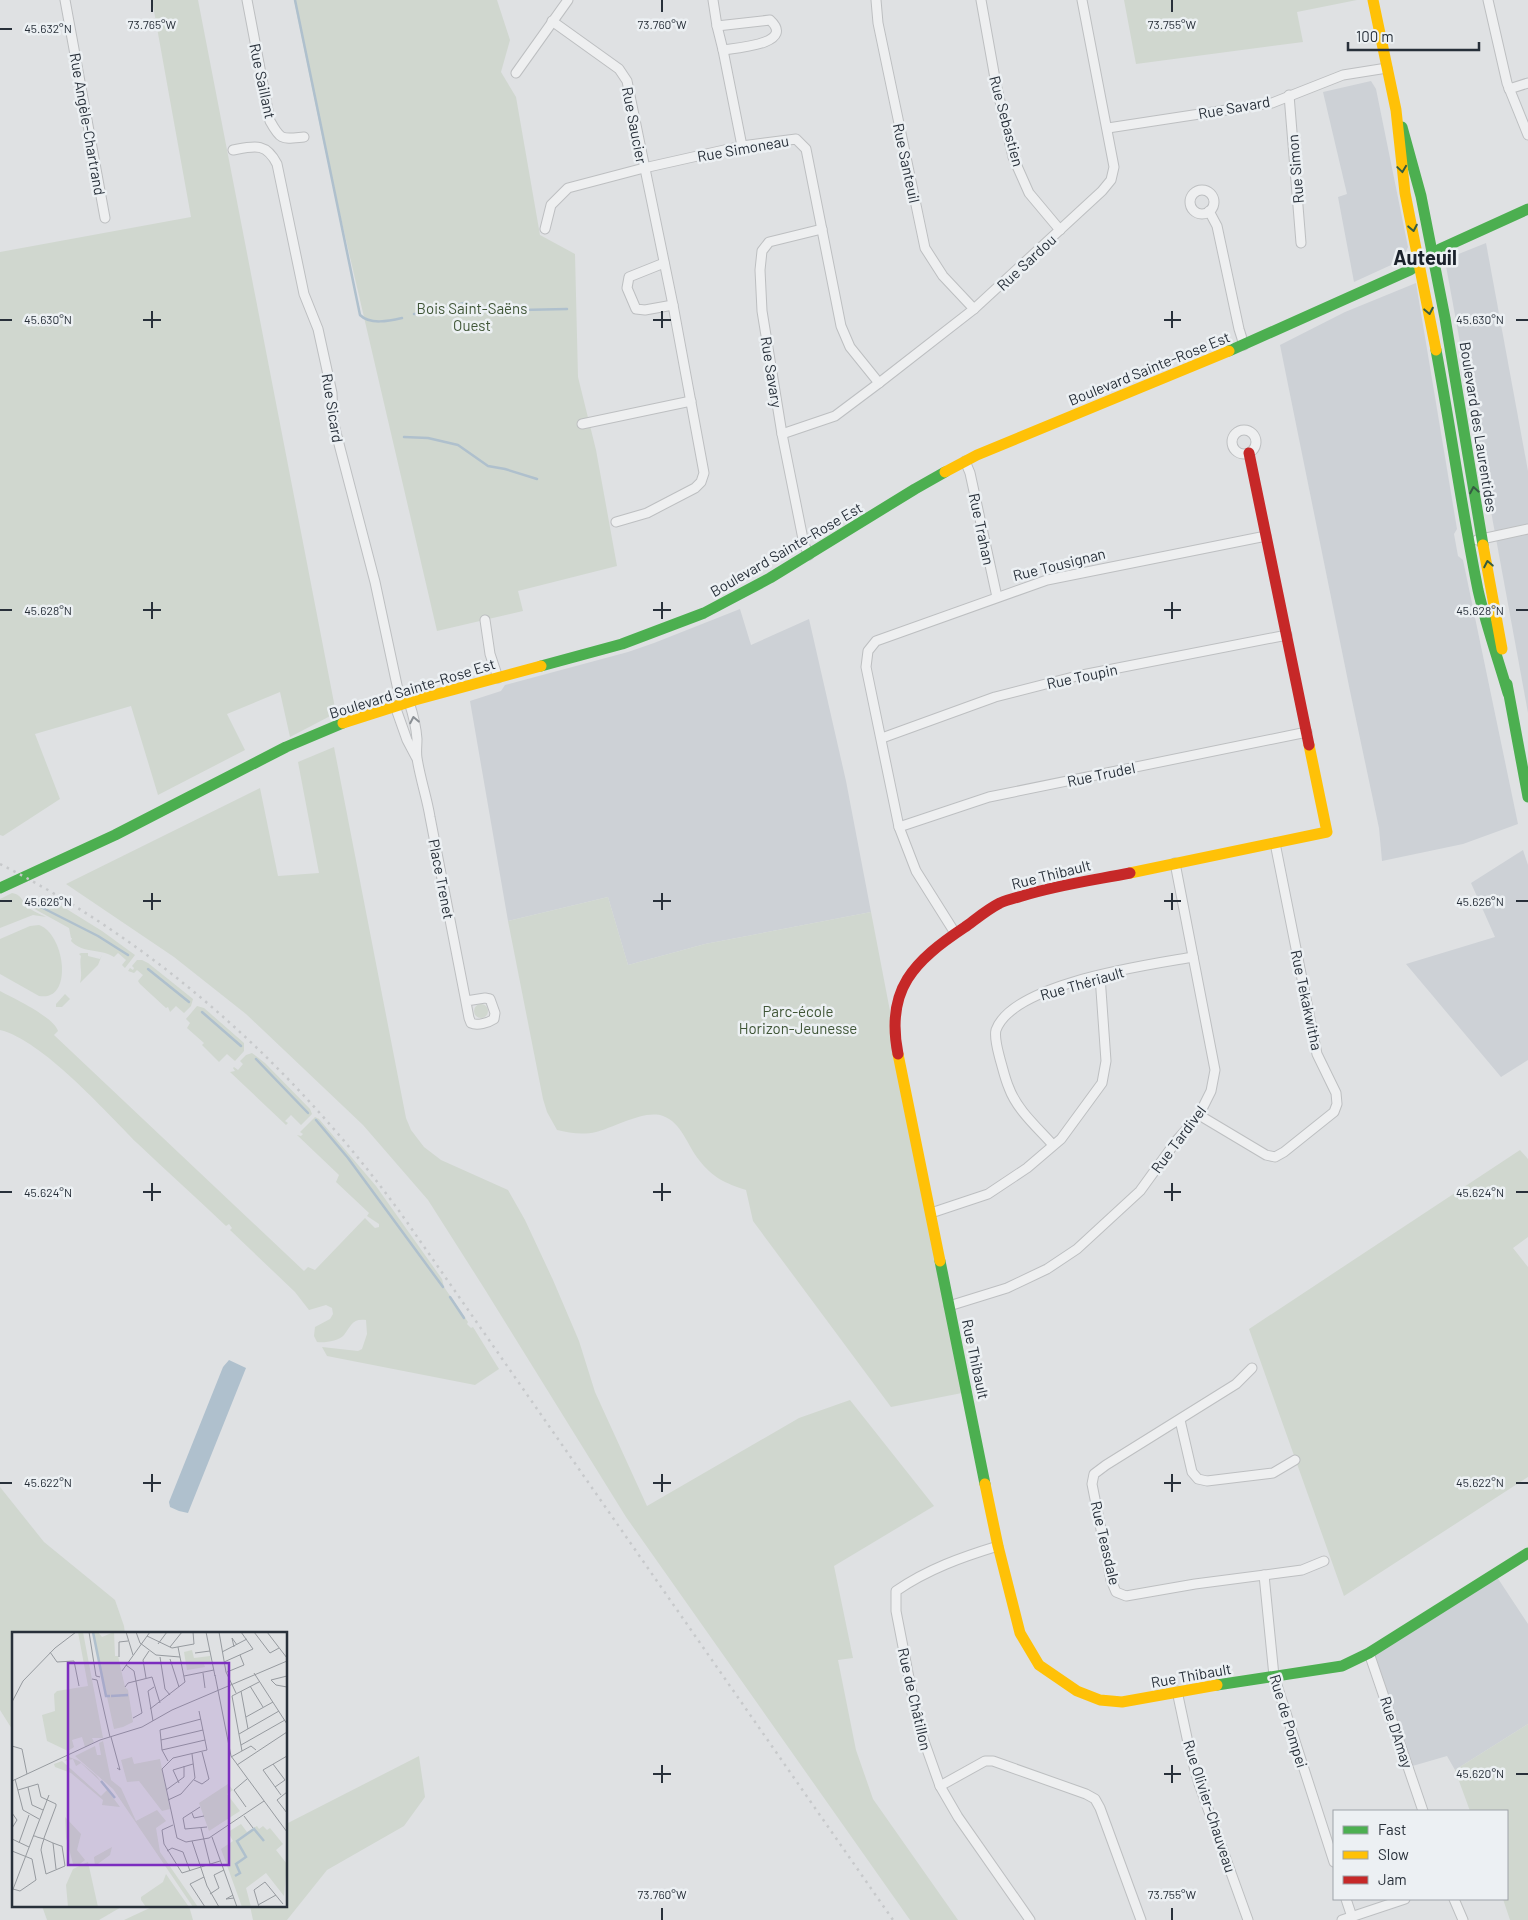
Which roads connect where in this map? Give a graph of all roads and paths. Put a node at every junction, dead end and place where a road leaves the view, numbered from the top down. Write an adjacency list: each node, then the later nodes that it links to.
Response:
1 (65, 0): 27 (street, Rue Angèle-Chartrand)
2 (247, 0): 21 (street, Rue Saillant)
3 (568, 0): 10 (street)
4 (713, 0): 11 (street)
5 (876, 0): 36 (street, Rue Santeuil)
6 (980, 0): 30 (street, Rue Sebastien)
7 (1082, 0): 19 (street, Rue Sardou)
8 (1373, 0): 13 (street, Boulevard des Laurentides)
9 (1488, 0): 16 (street)
10 (552, 21): 14 (street); 24 (street, Rue Saucier)
11 (717, 26): 12 (street); 12 (street)
12 (723, 50): 22 (street)
13 (1387, 68): 17 (street, Rue Savard); 18 (street, Boulevard des Laurentides)
14 (516, 72)
15 (1528, 83): 16 (street)
16 (1509, 89): 20 (street)
17 (1289, 95): 19 (street, Rue Savard); 31 (street, Rue Simon)
18 (1396, 110): 32 (street, Boulevard des Laurentides); 34 (street, Boulevard des Laurentides, one-way to 34)
19 (1108, 128): 30 (street, Rue Sardou)
20 (1528, 135)
21 (304, 136)
22 (742, 146): 24 (street, Rue Simoneau); 29 (street, Rue Simoneau)
23 (233, 150): 55 (street, Rue Sicard)
24 (644, 168): 28 (street, Rue Simoneau); 33 (street, Rue Saucier)
25 (1528, 209): 32 (street, Boulevard Sainte-Rose Est)
26 (1209, 211): 37 (street)
27 (105, 218)
28 (544, 229)
29 (822, 230): 38 (street, Rue Simoneau); 41 (street, Rue Savary)
30 (1060, 230): 36 (street, Rue Sardou)
31 (1301, 243)
32 (1433, 254): 34 (street, Boulevard Sainte-Rose Est); 47 (street, Boulevard des Laurentides, one-way to 32)
33 (664, 263): 35 (street, Rue Saucier); 35 (street)
34 (1419, 263): 37 (street, Boulevard Sainte-Rose Est); 48 (street, Boulevard des Laurentides, one-way to 48)
35 (673, 305): 39 (street, Rue Saucier)
36 (974, 310): 38 (street, Rue Sardou)
37 (1244, 345): 43 (street, Boulevard Sainte-Rose Est)
38 (879, 383): 41 (street, Rue Sardou)
39 (691, 401): 40 (street); 44 (street, Rue Saucier)
40 (582, 424)
41 (782, 434): 49 (street, Rue Savary)
42 (1249, 453): 46 (street)
43 (966, 461): 49 (street, Boulevard Sainte-Rose Est); 50 (street, Rue Trahan)
44 (616, 522)
45 (1528, 529): 47 (street)
46 (1266, 536): 50 (street, Rue Tousignan); 52 (street)
47 (1483, 538): 48 (street); 54 (street, Boulevard des Laurentides, one-way to 47)
48 (1469, 542): 54 (street, Boulevard des Laurentides)
49 (810, 555): 53 (street, Boulevard Sainte-Rose Est)
50 (997, 597): 57 (street, Rue Tousignan)
51 (485, 620): 53 (street)
52 (1287, 635): 56 (street); 57 (street, Rue Toupin)
53 (498, 678): 55 (street, Boulevard Sainte-Rose Est)
54 (1508, 692): 59 (street, Boulevard des Laurentides)
55 (401, 704): 58 (street, Place Trenet); 58 (street, Place Trenet, one-way to 55); 63 (street, Boulevard Sainte-Rose Est)
56 (1307, 732): 60 (street, Rue Trudel); 61 (street, Rue Thibault)
57 (882, 738): 60 (street, Rue Tousignan)
58 (417, 757): 67 (street, Place Trenet)
59 (1528, 797)
60 (899, 827): 64 (street, Rue Tousignan)
61 (1275, 843): 62 (street, Rue Thibault); 68 (street, Rue Tekakwitha)
62 (1175, 863): 64 (street, Rue Thibault); 65 (street, Rue Tardivel)
63 (0, 888)
64 (955, 933): 70 (street, Rue Thibault)
65 (1193, 957): 66 (street, Rue Thériault); 68 (street, Rue Tardivel)
66 (1100, 976): 69 (street); 69 (street, Rue Thériault)
67 (466, 1001)
68 (1199, 1115): 71 (street, Rue Tardivel)
69 (1053, 1145): 70 (street)
70 (931, 1212): 71 (street, Rue Thibault)
71 (949, 1306): 75 (street, Rue Thibault)
72 (1252, 1368): 73 (street, Rue Teasdale)
73 (1180, 1420): 74 (street); 78 (street, Rue Teasdale)
74 (1295, 1460)
75 (998, 1546): 81 (street, Rue Thibault); 82 (street, Rue de Châtillon)
76 (1528, 1553): 79 (street, Rue Thibault)
77 (1324, 1561): 78 (street, Rue Teasdale)
78 (1264, 1575): 80 (street, Rue de Pompei)
79 (1369, 1653): 80 (street, Rue Thibault); 83 (street, Rue D'Amay)
80 (1274, 1676): 81 (street, Rue Thibault); 84 (street, Rue de Pompei)
81 (1177, 1691): 91 (street, Rue Olivier-Chauveau)
82 (940, 1786): 89 (street, Rue de Châtillon); 90 (street)
83 (1423, 1810)
84 (1333, 1859)
85 (1346, 1900): 88 (street)
86 (1402, 1900): 88 (street)
87 (1454, 1900): 93 (street)
88 (1352, 1917): 92 (street)
89 (1030, 1920)
90 (1141, 1920)
91 (1248, 1920)
92 (1342, 1920)
93 (1463, 1920)

